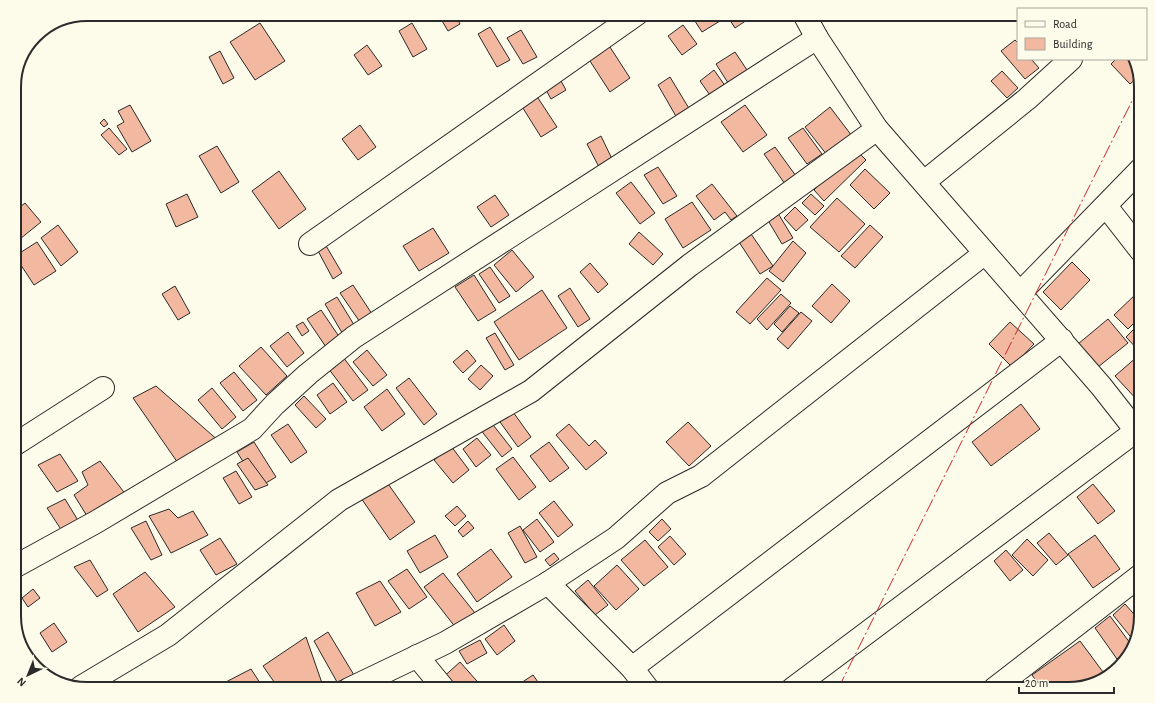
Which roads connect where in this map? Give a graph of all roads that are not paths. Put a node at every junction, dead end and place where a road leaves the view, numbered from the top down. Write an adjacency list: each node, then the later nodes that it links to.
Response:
1 (627, 21): 10 (street)
2 (808, 21): 3 (street)
3 (817, 38): 5 (street); 18 (street)
4 (1069, 60): 7 (street)
5 (877, 129): 7 (street); 23 (street)
6 (1134, 177): 8 (street)
7 (924, 182): 11 (street)
8 (1106, 206): 9 (street); 12 (street)
9 (1134, 241)
10 (310, 244)
11 (985, 253): 12 (street); 20 (street)
12 (1020, 293): 13 (street)
13 (1062, 340): 15 (street); 22 (street)
14 (103, 388): 17 (street)
15 (1134, 429)
16 (1134, 437): 27 (street)
17 (21, 441)
18 (21, 563)
19 (1134, 580): 28 (street)
20 (548, 583): 21 (street); 22 (street)
21 (417, 656): 24 (street); 25 (street)
22 (632, 668): 26 (street)
23 (89, 682)
24 (363, 682)
25 (438, 682)
26 (643, 682)
27 (801, 682)
28 (1003, 682)

